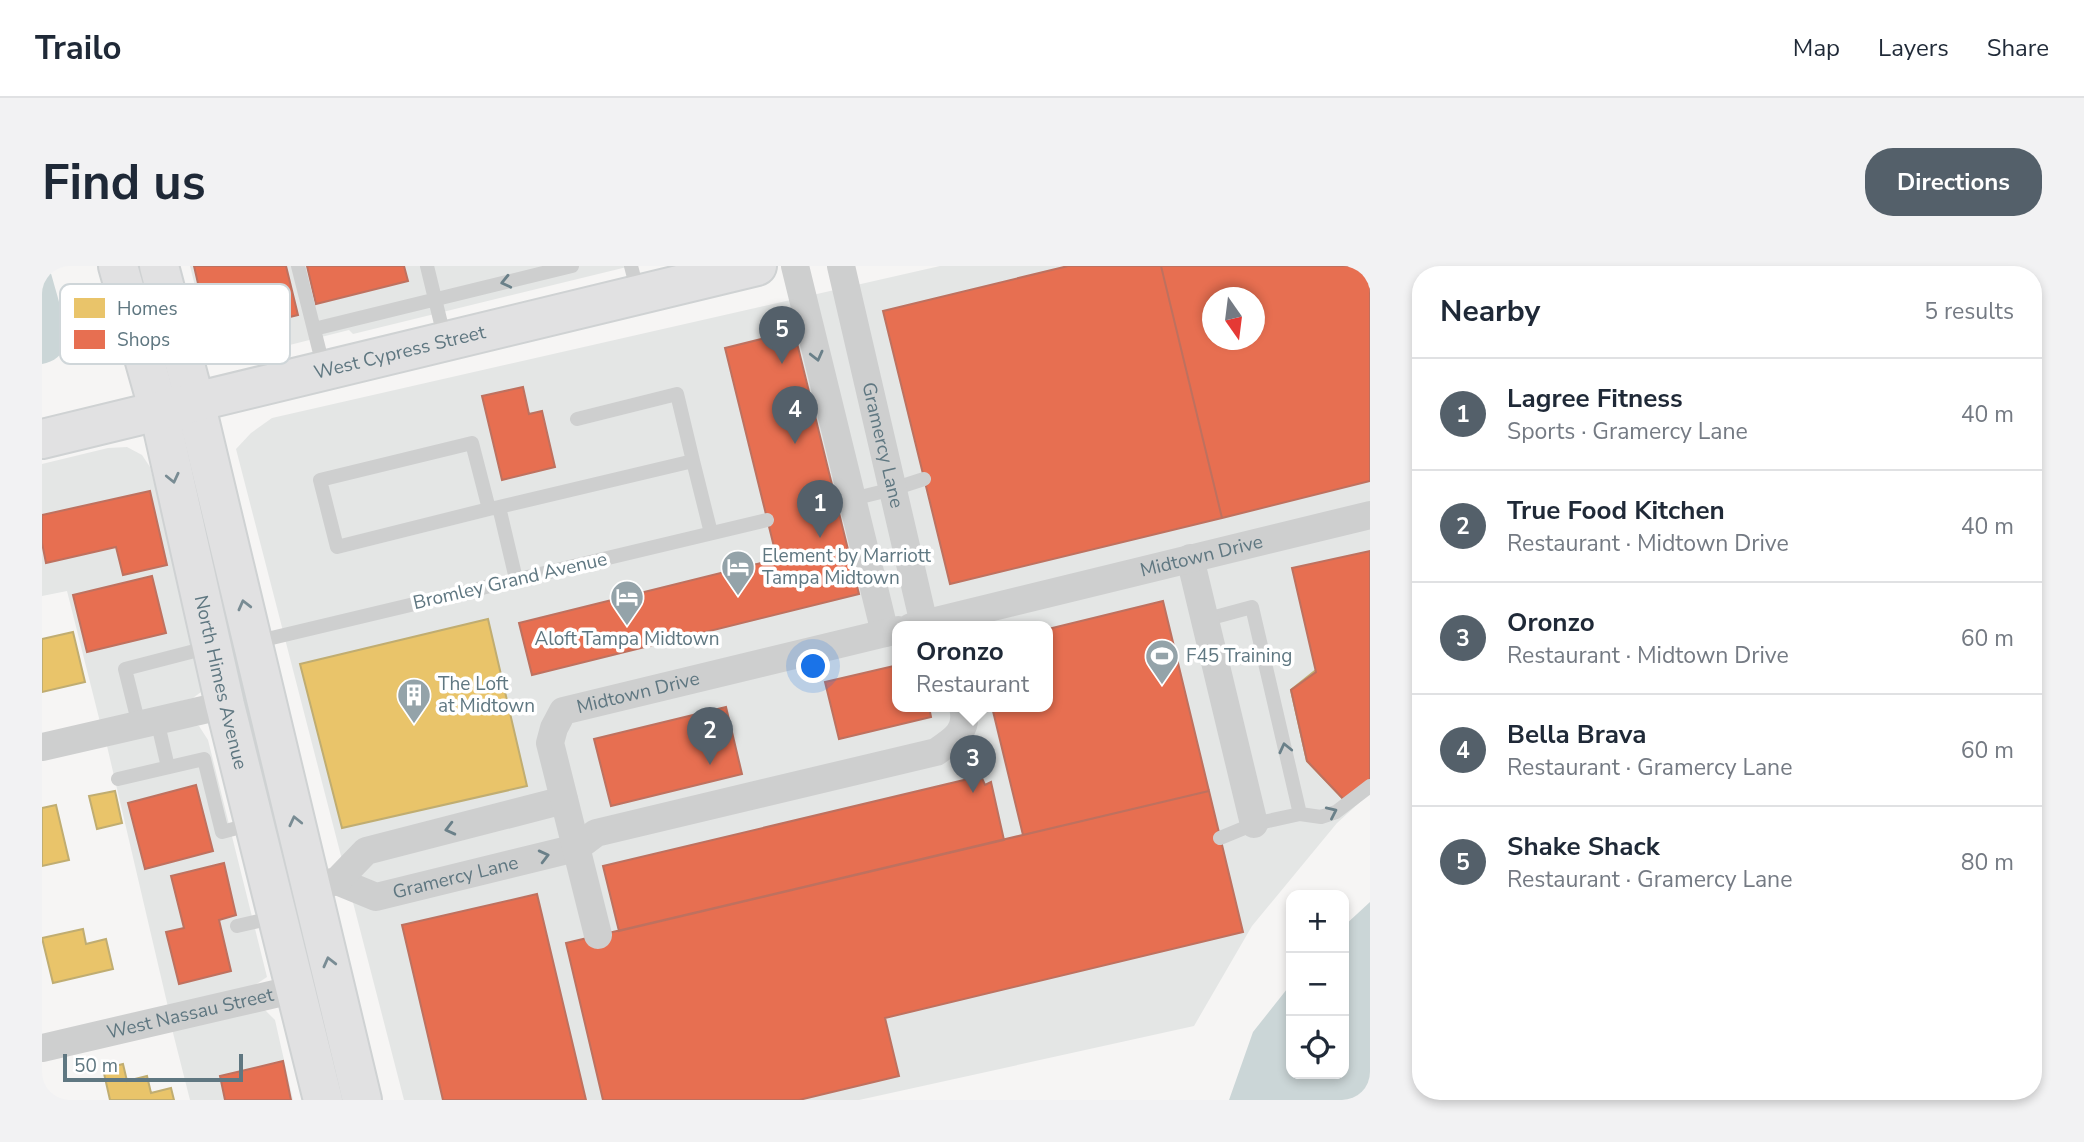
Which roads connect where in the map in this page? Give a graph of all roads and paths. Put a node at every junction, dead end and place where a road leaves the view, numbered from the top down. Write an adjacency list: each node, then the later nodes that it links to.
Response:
1 (118, 266): 11 (street, North Himes Avenue)
2 (159, 266): 12 (street, North Himes Avenue)
3 (298, 266): 14 (lane)
4 (427, 266): 13 (lane)
5 (572, 266): 13 (lane, one-way to 13)
6 (757, 266): 9 (street, West Cypress Street)
7 (794, 266): 26 (street, one-way to 26)
8 (841, 266): 25 (street, Gramercy Lane)
9 (694, 273): 10 (street, West Cypress Street)
10 (635, 280): 15 (street, West Cypress Street)
11 (123, 284)
12 (164, 284)
13 (435, 299): 14 (lane); 15 (lane)
14 (314, 329): 18 (lane)
15 (446, 341): 18 (street, West Cypress Street)
16 (146, 364): 20 (street, North Himes Avenue)
17 (185, 364): 19 (street, North Himes Avenue)
18 (325, 370): 19 (street, West Cypress Street)
19 (195, 402): 20 (street, West Cypress Street); 38 (street, North Himes Avenue, one-way to 19)
20 (159, 411): 22 (street, West Cypress Street); 39 (street, North Himes Avenue, one-way to 39)
21 (577, 418): 23 (lane)
22 (42, 439)
23 (693, 461): 27 (lane); 30 (lane)
24 (925, 479): 25 (lane)
25 (893, 489): 26 (lane); 35 (street, Gramercy Lane)
26 (844, 501): 34 (street)
27 (494, 508): 27 (lane); 32 (lane)
28 (1370, 515): 31 (street, Midtown Drive)
29 (767, 520): 30 (lane, Bromley Grand Avenue)
30 (710, 533): 32 (lane, Bromley Grand Avenue)
31 (1190, 558): 33 (street); 36 (street, Midtown Drive)
32 (516, 579): 38 (lane, Bromley Grand Avenue)
33 (1204, 620): 48 (lane, one-way to 33); 50 (street)
34 (914, 621)
35 (916, 621)
36 (937, 621)
37 (892, 632): 47 (street, Midtown Drive)
38 (253, 642): 53 (street, North Himes Avenue, one-way to 38)
39 (212, 647): 40 (street, North Himes Avenue); 42 (lane)
40 (225, 705): 42 (street); 49 (street, North Himes Avenue)
41 (964, 712): 52 (street, Gramercy Lane)
42 (148, 723): 43 (street); 44 (lane)
43 (42, 747)
44 (168, 767): 45 (lane); 49 (lane)
45 (118, 779)
46 (1370, 786): 48 (lane, one-way to 46)
47 (564, 800): 52 (street, Midtown Drive); 53 (street, one-way to 53)
48 (1300, 814): 50 (lane)
49 (255, 823): 54 (street, North Himes Avenue)
50 (1254, 824): 51 (lane)
51 (1220, 838)
52 (576, 848): 53 (street, Gramercy Lane, one-way to 52); 56 (street, Midtown Drive)
53 (324, 884): 54 (street); 61 (street, North Himes Avenue, one-way to 53)
54 (276, 906): 55 (lane); 57 (street, North Himes Avenue)
55 (237, 926)
56 (598, 936)
57 (296, 989): 58 (street, West Nassau Street); 59 (street, North Himes Avenue); 60 (street)
58 (42, 1048)
59 (323, 1100)
60 (342, 1100)
61 (362, 1100)

